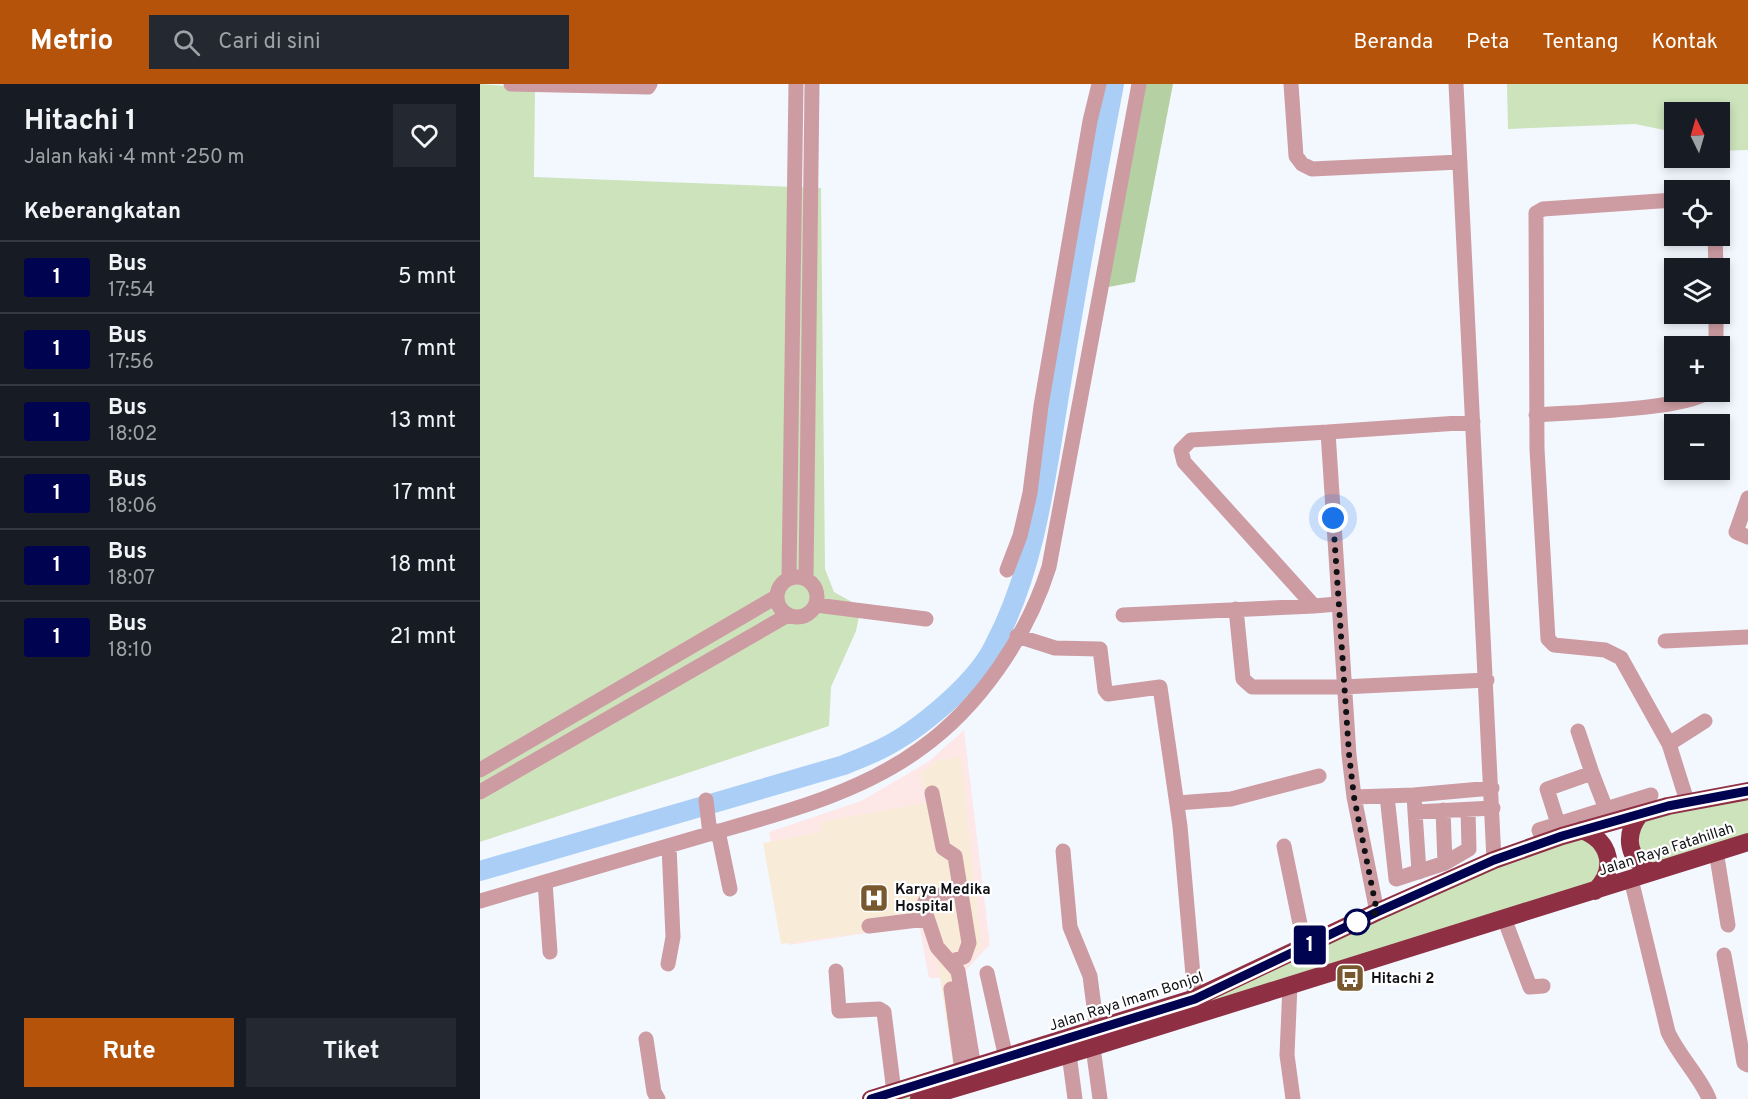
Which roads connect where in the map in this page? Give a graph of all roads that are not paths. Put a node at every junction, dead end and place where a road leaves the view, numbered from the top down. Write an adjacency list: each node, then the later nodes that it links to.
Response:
1 (511, 84): 2 (street)
2 (650, 84)
3 (796, 84): 18 (street)
4 (812, 84): 19 (street)
5 (1100, 84): 17 (street)
6 (1139, 84): 28 (street)
7 (1291, 84): 9 (street)
8 (1456, 84): 9 (street)
9 (1460, 162): 13 (street)
10 (1664, 201): 12 (street)
11 (1680, 402): 12 (street)
12 (1536, 415): 35 (street)
13 (1473, 422): 14 (street); 31 (street)
14 (1328, 432): 21 (street); 23 (street)
15 (1748, 498): 16 (street)
16 (1748, 537)
17 (1007, 570)
18 (789, 578): 19 (street); 20 (street)
19 (806, 578): 22 (street)
20 (776, 597): 25 (street); 36 (street)
21 (1337, 604): 23 (street); 32 (street)
22 (816, 605): 25 (street); 27 (street)
23 (1314, 606): 24 (street)
24 (1236, 609): 26 (street); 32 (street)
25 (788, 615): 41 (street)
26 (1124, 615)
27 (926, 619)
28 (1017, 636): 48 (street); 58 (street)
29 (1748, 637): 30 (street)
30 (1665, 641)
31 (1487, 680): 32 (street); 39 (street)
32 (1343, 687): 46 (street)
33 (1705, 721): 35 (street)
34 (1578, 731): 37 (street)
35 (1669, 744): 47 (street)
36 (480, 770)
37 (1592, 773): 55 (street); 56 (street)
38 (1319, 776): 48 (street)
39 (1492, 788): 43 (street); 50 (street)
40 (1748, 790): 47 (highway)
41 (480, 792)
42 (932, 793): 70 (street)
43 (1414, 795): 45 (street); 53 (street)
44 (1651, 795): 55 (street)
45 (1387, 796): 46 (street); 66 (street)
46 (1354, 797): 74 (street)
47 (1687, 801): 54 (highway)
48 (1177, 803): 88 (street)
49 (706, 806): 58 (street)
50 (1492, 808): 52 (street); 64 (street)
51 (1443, 810): 52 (street); 53 (street); 65 (street)
52 (1468, 810): 65 (street)
53 (1415, 812): 66 (street)
54 (1640, 814): 55 (highway); 67 (highway)
55 (1608, 815): 56 (street); 57 (highway)
56 (1560, 830): 57 (highway, Jalan Raya Imam Bonjol); 64 (highway, Jalan Raya Imam Bonjol)
57 (1582, 830): 72 (highway)
58 (714, 833): 60 (street); 71 (street)
59 (1748, 842): 63 (highway, Jalan Raya Fatahillah)
60 (669, 846): 69 (street); 82 (street)
61 (1284, 846): 79 (street)
62 (1063, 851): 90 (street)
63 (1716, 851): 67 (highway, Jalan Raya Fatahillah); 78 (street)
64 (1494, 860): 74 (highway, Jalan Raya Imam Bonjol)
65 (1445, 863): 66 (street)
66 (1419, 872)
67 (1652, 872): 68 (highway, Jalan Raya Fatahillah)
68 (1631, 879): 72 (highway, Jalan Raya Fatahillah); 102 (street)
69 (545, 882): 73 (street); 80 (street)
70 (960, 888): 76 (street); 83 (street)
71 (730, 889)
72 (1595, 891): 75 (highway, Jalan Raya Imam Bonjol)
73 (480, 901)
74 (1377, 912): 79 (highway, Jalan Raya Imam Bonjol)
75 (1504, 918): 86 (highway, Jalan Raya Imam Bonjol); 87 (street)
76 (926, 920): 77 (street); 83 (street)
77 (869, 926)
78 (1728, 926)
79 (1305, 948): 88 (highway, Jalan Raya Imam Bonjol)
80 (550, 952)
81 (1724, 955): 93 (street)
82 (668, 964)
83 (952, 964): 94 (street)
84 (836, 971): 95 (street)
85 (987, 973): 92 (street)
86 (1290, 985): 90 (highway, Jalan Raya Imam Bonjol); 101 (street)
87 (1543, 986)
88 (1195, 999): 90 (highway, Jalan Raya Imam Bonjol)
89 (646, 1039): 97 (street)
90 (1095, 1039): 91 (highway, Jalan Raya Imam Bonjol); 92 (highway, Jalan Raya Imam Bonjol); 100 (street)
91 (1069, 1054): 96 (highway, Jalan Raya Imam Bonjol); 99 (street)
92 (1006, 1058): 94 (highway, Jalan Raya Imam Bonjol)
93 (1748, 1065)
94 (968, 1070): 95 (highway, Jalan Raya Imam Bonjol)
95 (894, 1092): 98 (highway, Jalan Raya Imam Bonjol)
96 (928, 1098)
97 (658, 1099)
98 (871, 1099)
99 (1075, 1099)
100 (1100, 1099)
101 (1293, 1099)
102 (1709, 1099)

